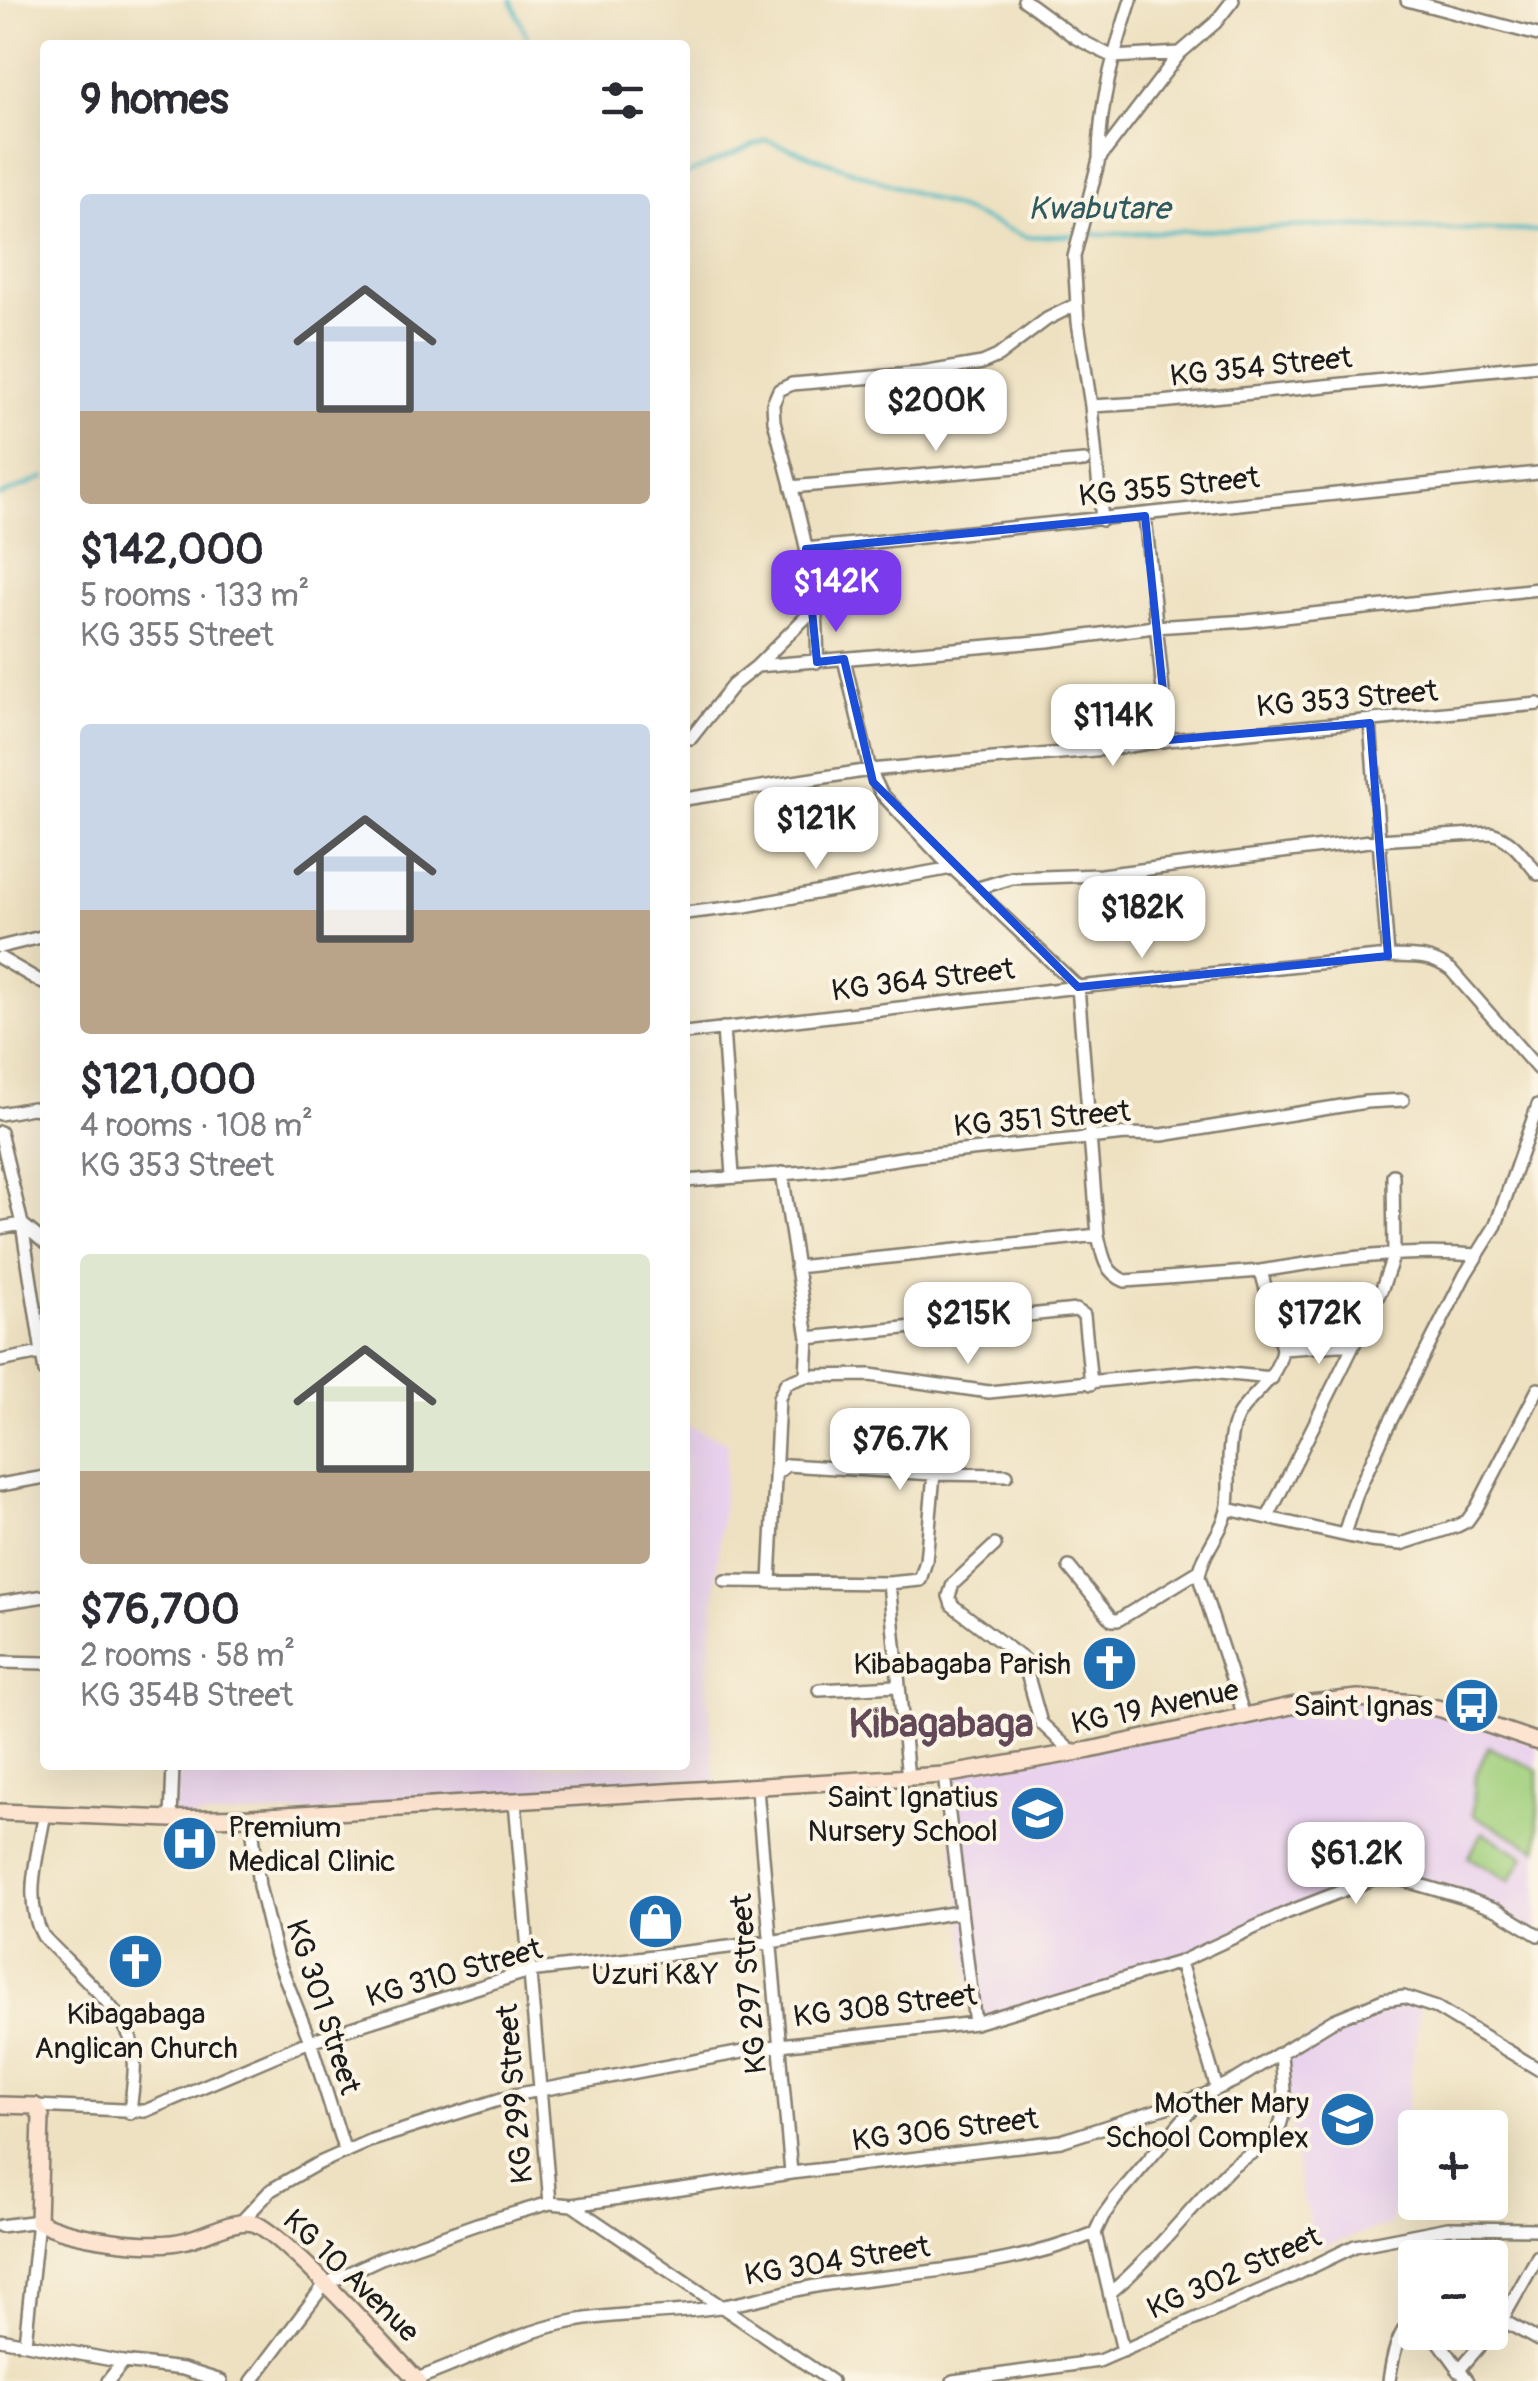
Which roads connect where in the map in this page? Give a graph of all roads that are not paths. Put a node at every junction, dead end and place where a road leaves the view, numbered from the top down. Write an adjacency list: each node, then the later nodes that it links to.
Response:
1 (1024, 0): 7 (street)
2 (1131, 0): 7 (street)
3 (1233, 0): 6 (street)
4 (1407, 0): 5 (street)
5 (1538, 35)
6 (1180, 53): 7 (street); 8 (street)
7 (1113, 57): 8 (street)
8 (1099, 159): 9 (street)
9 (1077, 304): 11 (street); 14 (street)
10 (1538, 365): 11 (street, KG 354 Street)
11 (1091, 406): 16 (street)
12 (1084, 462): 14 (street)
13 (1538, 474): 15 (street, KG 355 Street)
14 (791, 487): 17 (street)
15 (1145, 516): 16 (street, KG 355 Street); 20 (street)
16 (1102, 520): 17 (street, KG 355 Street)
17 (806, 549): 19 (street)
18 (1538, 589): 20 (street)
19 (814, 608): 22 (street); 23 (street)
20 (1154, 627): 21 (street); 27 (street)
21 (844, 660): 22 (street); 28 (street)
22 (817, 662): 23 (street)
23 (757, 666): 26 (street)
24 (1538, 704): 25 (street, KG 353 Street)
25 (1370, 723): 27 (street, KG 353 Street); 30 (street)
26 (691, 738)
27 (1168, 740): 28 (street, KG 353 Street)
28 (870, 770): 29 (street, KG 353 Street); 31 (street)
29 (690, 798)
30 (1378, 840): 32 (street); 33 (street); 37 (street)
31 (952, 868): 33 (street); 34 (street)
32 (1538, 874)
33 (975, 890): 40 (street)
34 (690, 913)
35 (40, 937): 36 (street)
36 (0, 948)
37 (1388, 956): 40 (street, KG 364 Street); 43 (street, KG 364 Street)
38 (0, 958): 39 (street)
39 (40, 981)
40 (1078, 987): 41 (street, KG 364 Street); 49 (street)
41 (723, 1028): 42 (street, KG 364 Street); 52 (street)
42 (690, 1031)
43 (1538, 1068)
44 (1402, 1100): 49 (street, KG 351 Street)
45 (1538, 1105): 59 (street)
46 (40, 1109): 47 (street)
47 (0, 1114)
48 (0, 1132): 54 (street)
49 (1091, 1138): 50 (street, KG 351 Street); 56 (street)
50 (782, 1174): 52 (street, KG 351 Street); 60 (street)
51 (1393, 1175): 58 (street)
52 (733, 1176): 53 (street, KG 351 Street)
53 (690, 1180)
54 (22, 1224): 55 (street); 57 (street); 62 (street)
55 (0, 1228)
56 (1098, 1235): 60 (street); 61 (street)
57 (40, 1239)
58 (1394, 1254): 59 (street); 61 (street); 64 (street)
59 (1477, 1255): 79 (street)
60 (796, 1267): 63 (street)
61 (1261, 1271): 65 (street)
62 (40, 1335)
63 (808, 1338): 68 (street); 70 (street)
64 (1352, 1344): 65 (street); 78 (street)
65 (1282, 1349): 69 (street)
66 (40, 1354): 67 (street)
67 (0, 1361)
68 (806, 1376): 70 (street); 72 (street)
69 (1272, 1378): 70 (street); 77 (street)
70 (1092, 1384)
71 (1538, 1389): 79 (street)
72 (777, 1472): 73 (street); 84 (street)
73 (934, 1474): 74 (street); 85 (street)
74 (1007, 1475)
75 (40, 1478): 76 (street)
76 (0, 1485)
77 (1228, 1508): 78 (street); 82 (street)
78 (1268, 1516): 79 (street)
79 (1344, 1534)
80 (995, 1544): 94 (street)
81 (1069, 1567): 82 (street)
82 (1199, 1571): 92 (street)
83 (725, 1581): 84 (street)
84 (770, 1582): 85 (street)
85 (889, 1583): 90 (street)
86 (40, 1597): 87 (street)
87 (0, 1604)
88 (0, 1662): 89 (street)
89 (40, 1663)
90 (897, 1686): 91 (street); 97 (street)
91 (819, 1690)
92 (1244, 1716): 93 (main road, KG 19 Avenue); 94 (main road, KG 19 Avenue)
93 (1538, 1742)
94 (1073, 1753): 96 (main road, KG 19 Avenue)
95 (173, 1770): 103 (street)
96 (944, 1776): 97 (main road, KG 19 Avenue); 104 (street)
97 (908, 1778): 98 (main road, KG 19 Avenue)
98 (757, 1789): 99 (main road, KG 19 Avenue); 106 (street, KG 297 Street)
99 (515, 1800): 102 (main road, KG 19 Avenue); 108 (street, KG 299 Street)
100 (0, 1812): 101 (main road, KG 19 Avenue)
101 (45, 1812): 103 (main road, KG 19 Avenue); 119 (street)
102 (251, 1817): 103 (main road, KG 19 Avenue); 110 (street, KG 301 Street)
103 (171, 1819)
104 (959, 1912): 106 (street, KG 310 Street); 109 (street)
105 (1538, 1935): 107 (street, KG 308 Street)
106 (770, 1942): 108 (street, KG 310 Street); 111 (street, KG 297 Street)
107 (1180, 1962): 109 (street, KG 308 Street); 114 (street)
108 (529, 1972): 110 (street, KG 310 Street); 115 (street, KG 299 Street)
109 (975, 2023): 111 (street, KG 308 Street)
110 (310, 2040): 119 (street, KG 310 Street); 120 (street, KG 301 Street)
111 (780, 2045): 115 (street, KG 308 Street); 121 (street, KG 297 Street)
112 (1282, 2052): 113 (street, KG 306 Street); 114 (street, KG 306 Street); 131 (street)
113 (1538, 2069)
114 (1218, 2089): 116 (street, KG 306 Street)
115 (540, 2090): 120 (street, KG 308 Street); 122 (street, KG 299 Street)
116 (1204, 2095): 121 (street, KG 306 Street); 128 (street)
117 (0, 2105): 118 (main road)
118 (35, 2106): 119 (street, KG 310 Street); 124 (main road)
119 (130, 2112)
120 (345, 2152): 125 (street, KG 308 Street)
121 (791, 2174): 123 (street, KG 306 Street)
122 (550, 2203): 123 (street, KG 306 Street); 130 (street, KG 306 Street)
123 (572, 2205): 132 (street)
124 (38, 2221): 125 (main road, KG 10 Avenue); 126 (street); 137 (street)
125 (240, 2223): 130 (main road, KG 10 Avenue)
126 (0, 2226)
127 (1538, 2229): 141 (street, KG 302 Street)
128 (1096, 2233): 131 (street); 132 (street, KG 304 Street)
129 (1538, 2256): 133 (street)
130 (325, 2284): 145 (main road, KG 10 Avenue); 148 (street)
131 (1111, 2292): 141 (street)
132 (724, 2306): 145 (street, KG 304 Street); 149 (street)
133 (1508, 2309)
134 (1508, 2323): 136 (street)
135 (0, 2339): 137 (street)
136 (1538, 2340)
137 (25, 2342): 142 (street)
138 (1398, 2345): 151 (street)
139 (1445, 2350): 144 (street)
140 (1481, 2350): 144 (street)
141 (1123, 2351): 143 (street, KG 302 Street)
142 (123, 2362): 146 (street); 147 (street)
143 (1032, 2376): 150 (street, KG 302 Street)
144 (1463, 2376)
145 (410, 2377)
146 (108, 2381)
147 (221, 2381)
148 (252, 2381)
149 (831, 2381)
150 (953, 2381)
151 (1389, 2381)

